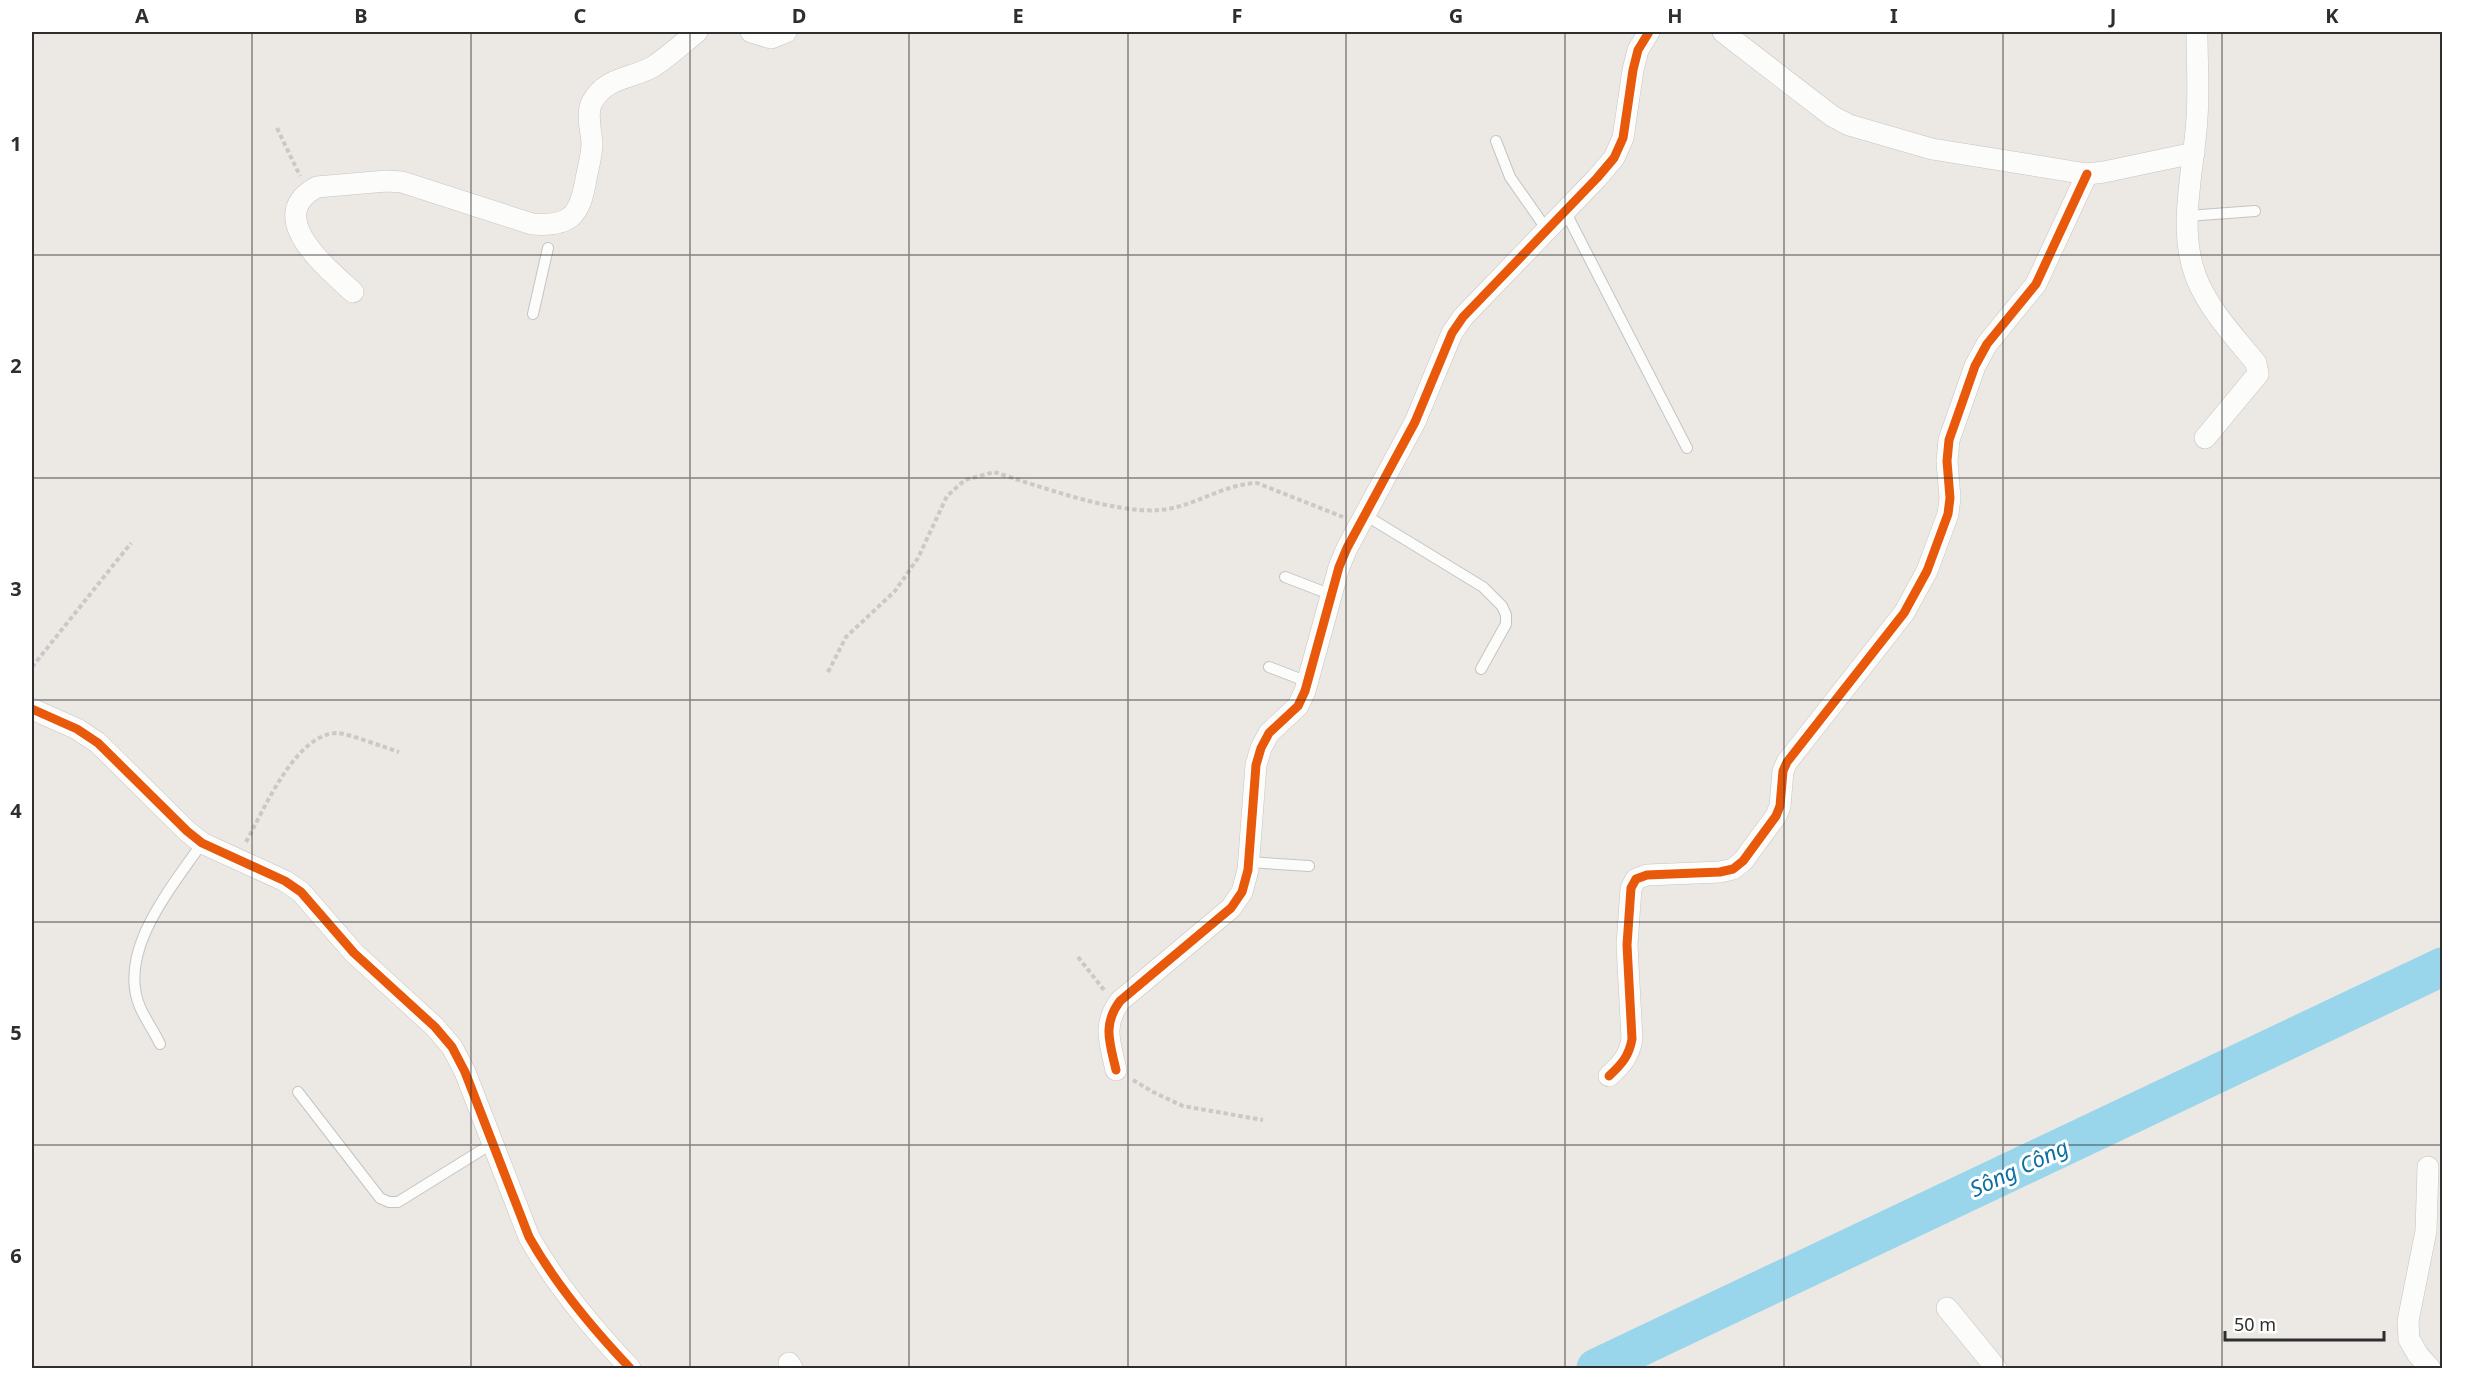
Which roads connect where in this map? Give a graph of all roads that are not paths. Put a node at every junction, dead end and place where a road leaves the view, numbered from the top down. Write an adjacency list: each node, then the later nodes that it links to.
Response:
1 (697, 32): 15 (street)
2 (751, 32): 3 (street)
3 (786, 32)
4 (1649, 32): 10 (street)
5 (1723, 32): 9 (street)
6 (2197, 32): 8 (street)
7 (1496, 141): 13 (lane)
8 (2194, 153): 9 (street); 12 (street)
9 (2087, 174): 31 (street)
10 (1565, 211): 13 (street); 18 (lane)
11 (2255, 211): 12 (lane)
12 (2187, 216): 17 (street)
13 (1547, 230): 19 (street)
14 (548, 248): 16 (lane)
15 (353, 292)
16 (533, 314)
17 (2205, 438)
18 (1687, 448)
19 (1362, 520): 21 (street); 23 (lane)
20 (1285, 577): 21 (lane)
21 (1332, 595): 24 (street)
22 (1269, 667): 24 (lane)
23 (1481, 669)
24 (1308, 682): 27 (street)
25 (32, 709): 26 (street)
26 (202, 843): 29 (lane); 33 (street)
27 (1248, 862): 28 (lane); 30 (street)
28 (1309, 866)
29 (160, 1044)
30 (1116, 1070)
31 (1609, 1076)
32 (298, 1092): 33 (lane)
33 (493, 1143): 36 (street)
34 (2427, 1167): 38 (street)
35 (1947, 1308): 37 (street)
36 (630, 1368)
37 (1996, 1368)
38 (2430, 1368)

